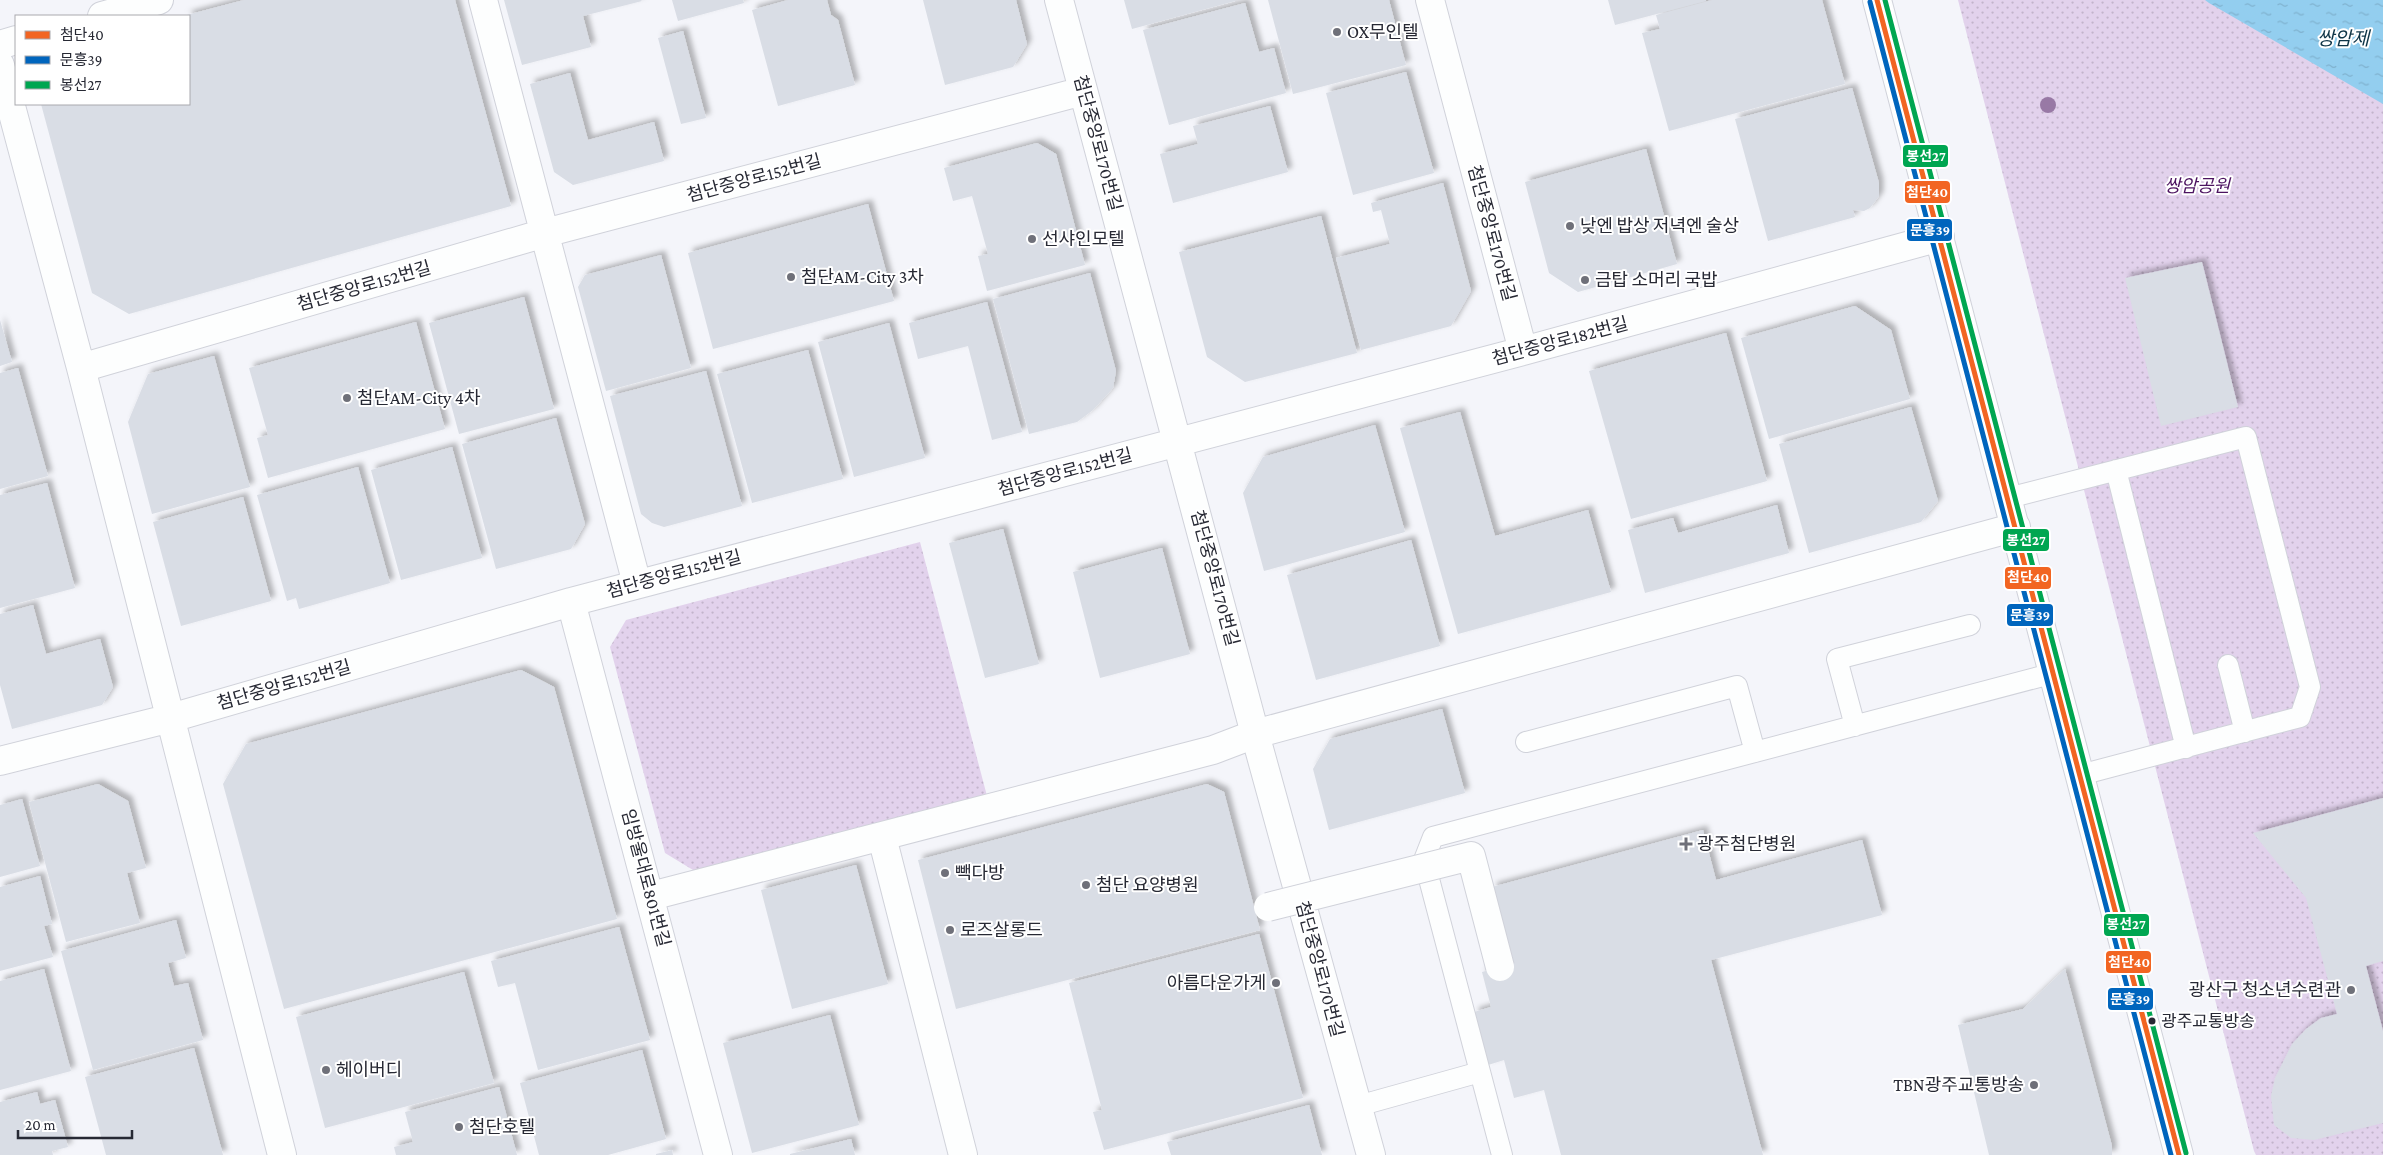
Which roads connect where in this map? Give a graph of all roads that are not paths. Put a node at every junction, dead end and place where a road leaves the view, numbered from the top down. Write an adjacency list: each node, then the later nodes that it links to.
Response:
1 (160, 0): 6 (street)
2 (483, 0): 11 (street)
3 (1060, 0): 10 (street, 첨단중앙로170번길)
4 (1430, 0): 13 (street, 첨단중앙로170번길)
5 (1877, 0): 12 (street)
6 (106, 15)
7 (15, 40): 8 (street)
8 (0, 45)
9 (0, 65): 14 (street)
10 (1083, 91): 11 (street, 첨단중앙로152번길); 15 (street, 첨단중앙로170번길)
11 (545, 233): 14 (street, 첨단중앙로152번길); 19 (street)
12 (1940, 237): 13 (street, 첨단중앙로182번길); 17 (street)
13 (1523, 351): 15 (street, 첨단중앙로182번길)
14 (80, 368): 24 (street)
15 (1179, 442): 19 (street, 첨단중앙로152번길); 27 (street, 첨단중앙로170번길)
16 (2116, 470): 17 (lane); 26 (lane); 29 (lane)
17 (2008, 498): 18 (street)
18 (2016, 527): 23 (street); 27 (street)
19 (637, 584): 20 (street, 첨단중앙로152번길)
20 (571, 602): 24 (street, 첨단중앙로152번길); 34 (street, 임방울대로801번길)
21 (1970, 626): 25 (lane)
22 (2228, 665): 26 (lane)
23 (2054, 673): 25 (lane); 32 (street)
24 (171, 718): 31 (street, 첨단중앙로152번길); 39 (street)
25 (1855, 726): 30 (lane)
26 (2245, 732): 29 (lane)
27 (1255, 734): 33 (street); 38 (street, 첨단중앙로170번길)
28 (1526, 742): 30 (lane)
29 (2186, 748): 32 (lane)
30 (1755, 752): 37 (lane)
31 (0, 761)
32 (2080, 775): 44 (street)
33 (882, 837): 34 (street); 41 (street)
34 (651, 896): 40 (street, 임방울대로801번길)
35 (1261, 909): 36 (street, bridge)
36 (1500, 967)
37 (1480, 1072): 38 (lane); 43 (lane)
38 (1358, 1106): 42 (street, 첨단중앙로170번길)
39 (282, 1155)
40 (718, 1155)
41 (963, 1155)
42 (1371, 1155)
43 (1502, 1155)
44 (2179, 1155)

